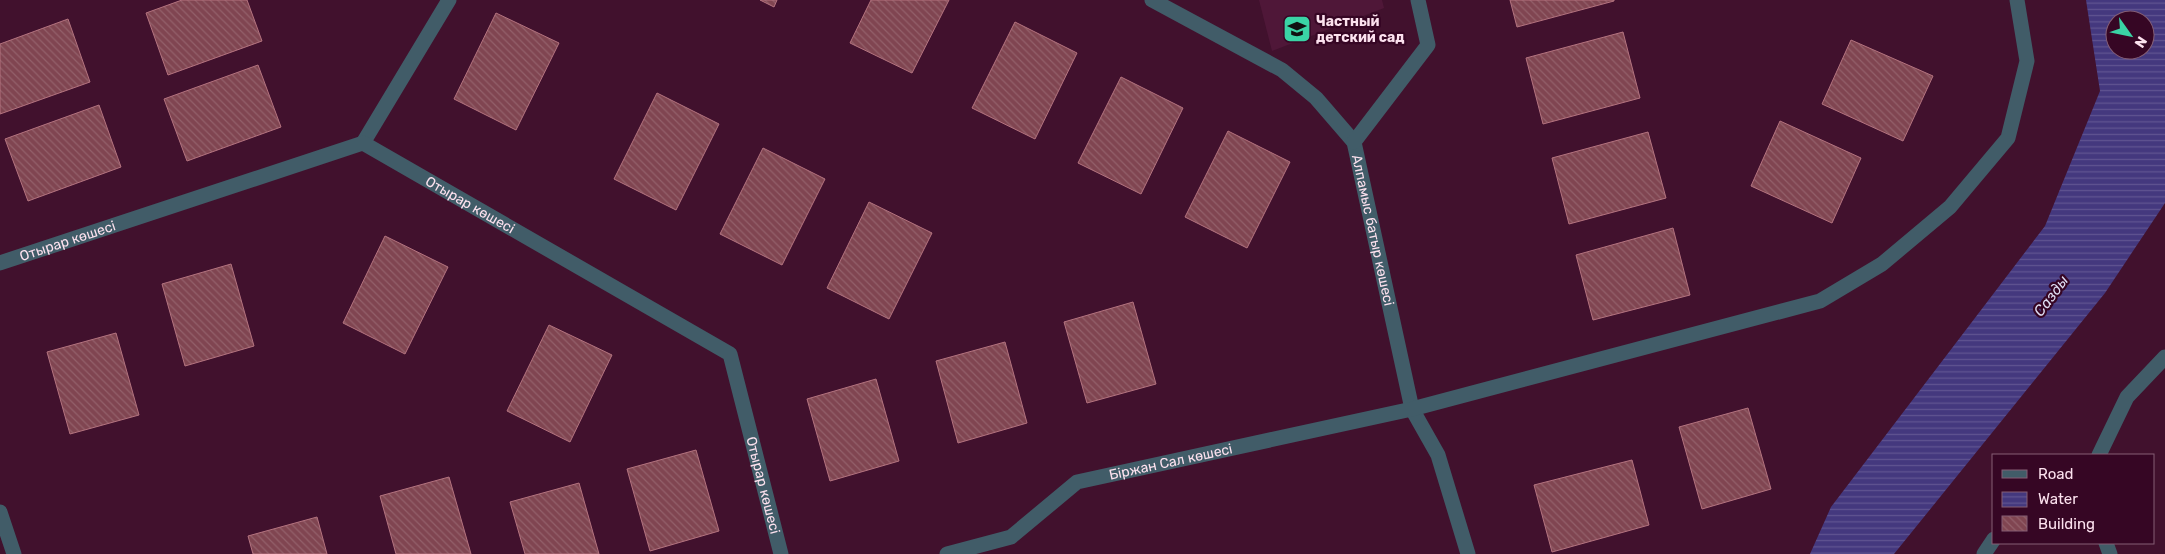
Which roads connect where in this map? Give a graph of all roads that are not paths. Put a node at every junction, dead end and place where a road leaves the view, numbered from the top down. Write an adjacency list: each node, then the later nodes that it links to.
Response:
1 (449, 0): 6 (street)
2 (1152, 0): 5 (street, Алпамыс батыр көшесі)
3 (1418, 0): 5 (street)
4 (2017, 0): 9 (street, Біржан Сал көшесі)
5 (1354, 142): 9 (street, Алпамыс батыр көшесі)
6 (363, 143): 7 (street, Отырар көшесі); 14 (street, Отырар көшесі)
7 (0, 263)
8 (2165, 356): 10 (street)
9 (1412, 410): 15 (street, Біржан Сал көшесі); 16 (street, Алпамыс батыр көшесі)
10 (2099, 454)
11 (0, 512): 13 (street)
12 (1992, 542): 17 (street)
13 (14, 554)
14 (781, 554)
15 (947, 554)
16 (1468, 554)
17 (1984, 554)

